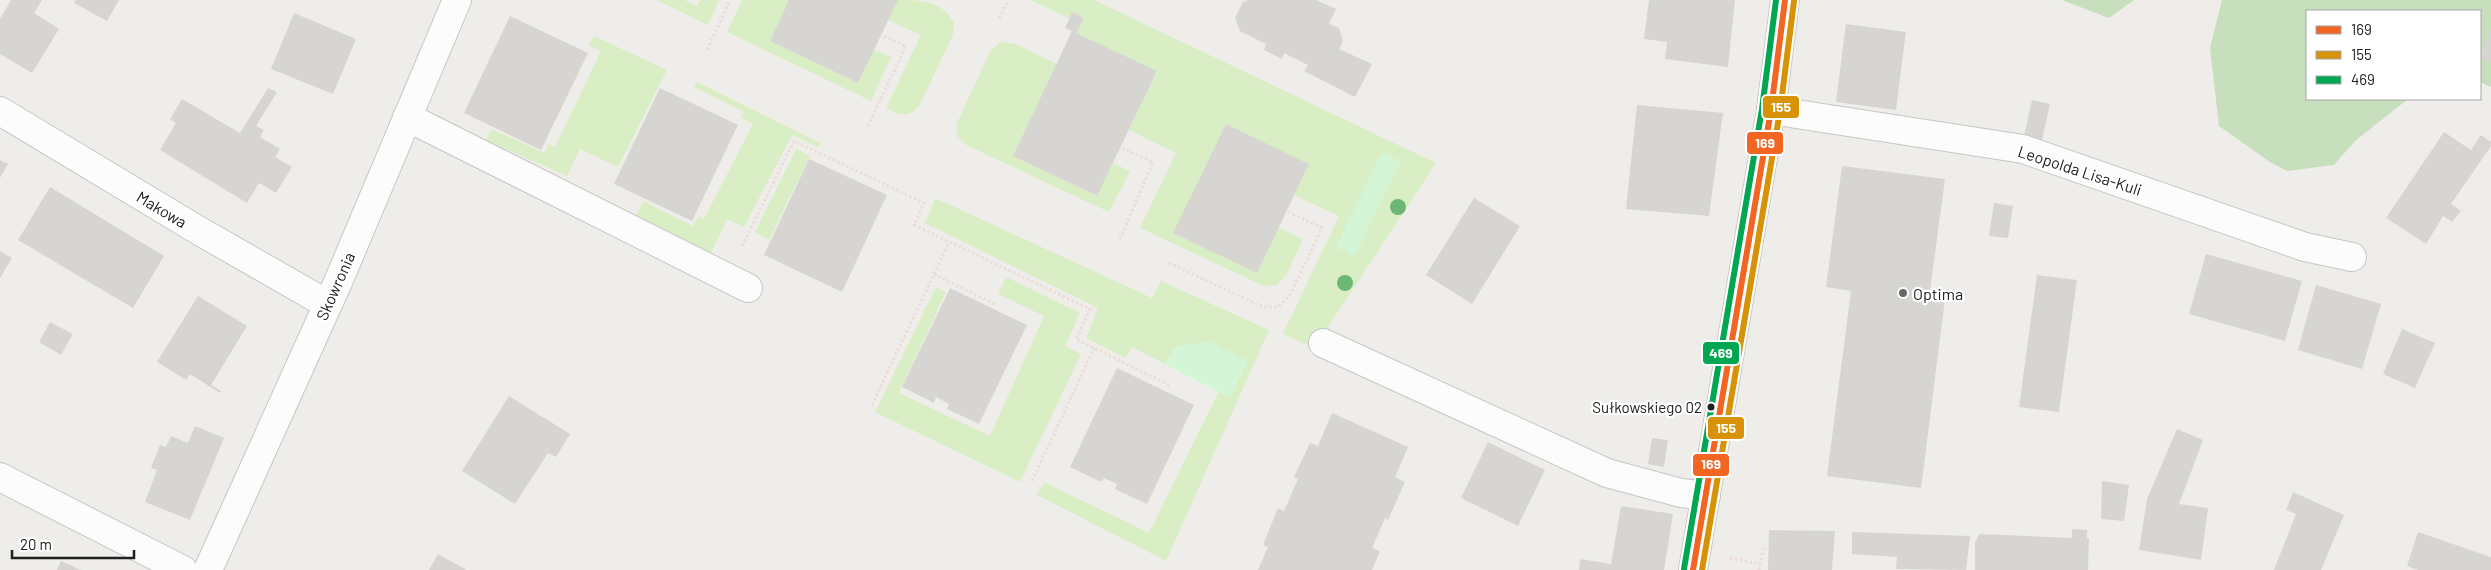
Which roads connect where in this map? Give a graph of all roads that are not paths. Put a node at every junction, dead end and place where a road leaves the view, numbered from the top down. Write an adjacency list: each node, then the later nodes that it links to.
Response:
1 (457, 0): 5 (street, Skowronia)
2 (1785, 0): 3 (street)
3 (1771, 110): 6 (street, Leopolda Lisa-Kuli); 11 (street)
4 (0, 111): 8 (street, Makowa)
5 (407, 118): 7 (street); 8 (street, Skowronia)
6 (2352, 257)
7 (737, 283)
8 (327, 304): 13 (street, Skowronia)
9 (1323, 343): 11 (street)
10 (0, 477): 12 (street)
11 (1706, 496): 14 (street)
12 (183, 570)
13 (208, 570)
14 (1693, 570)

